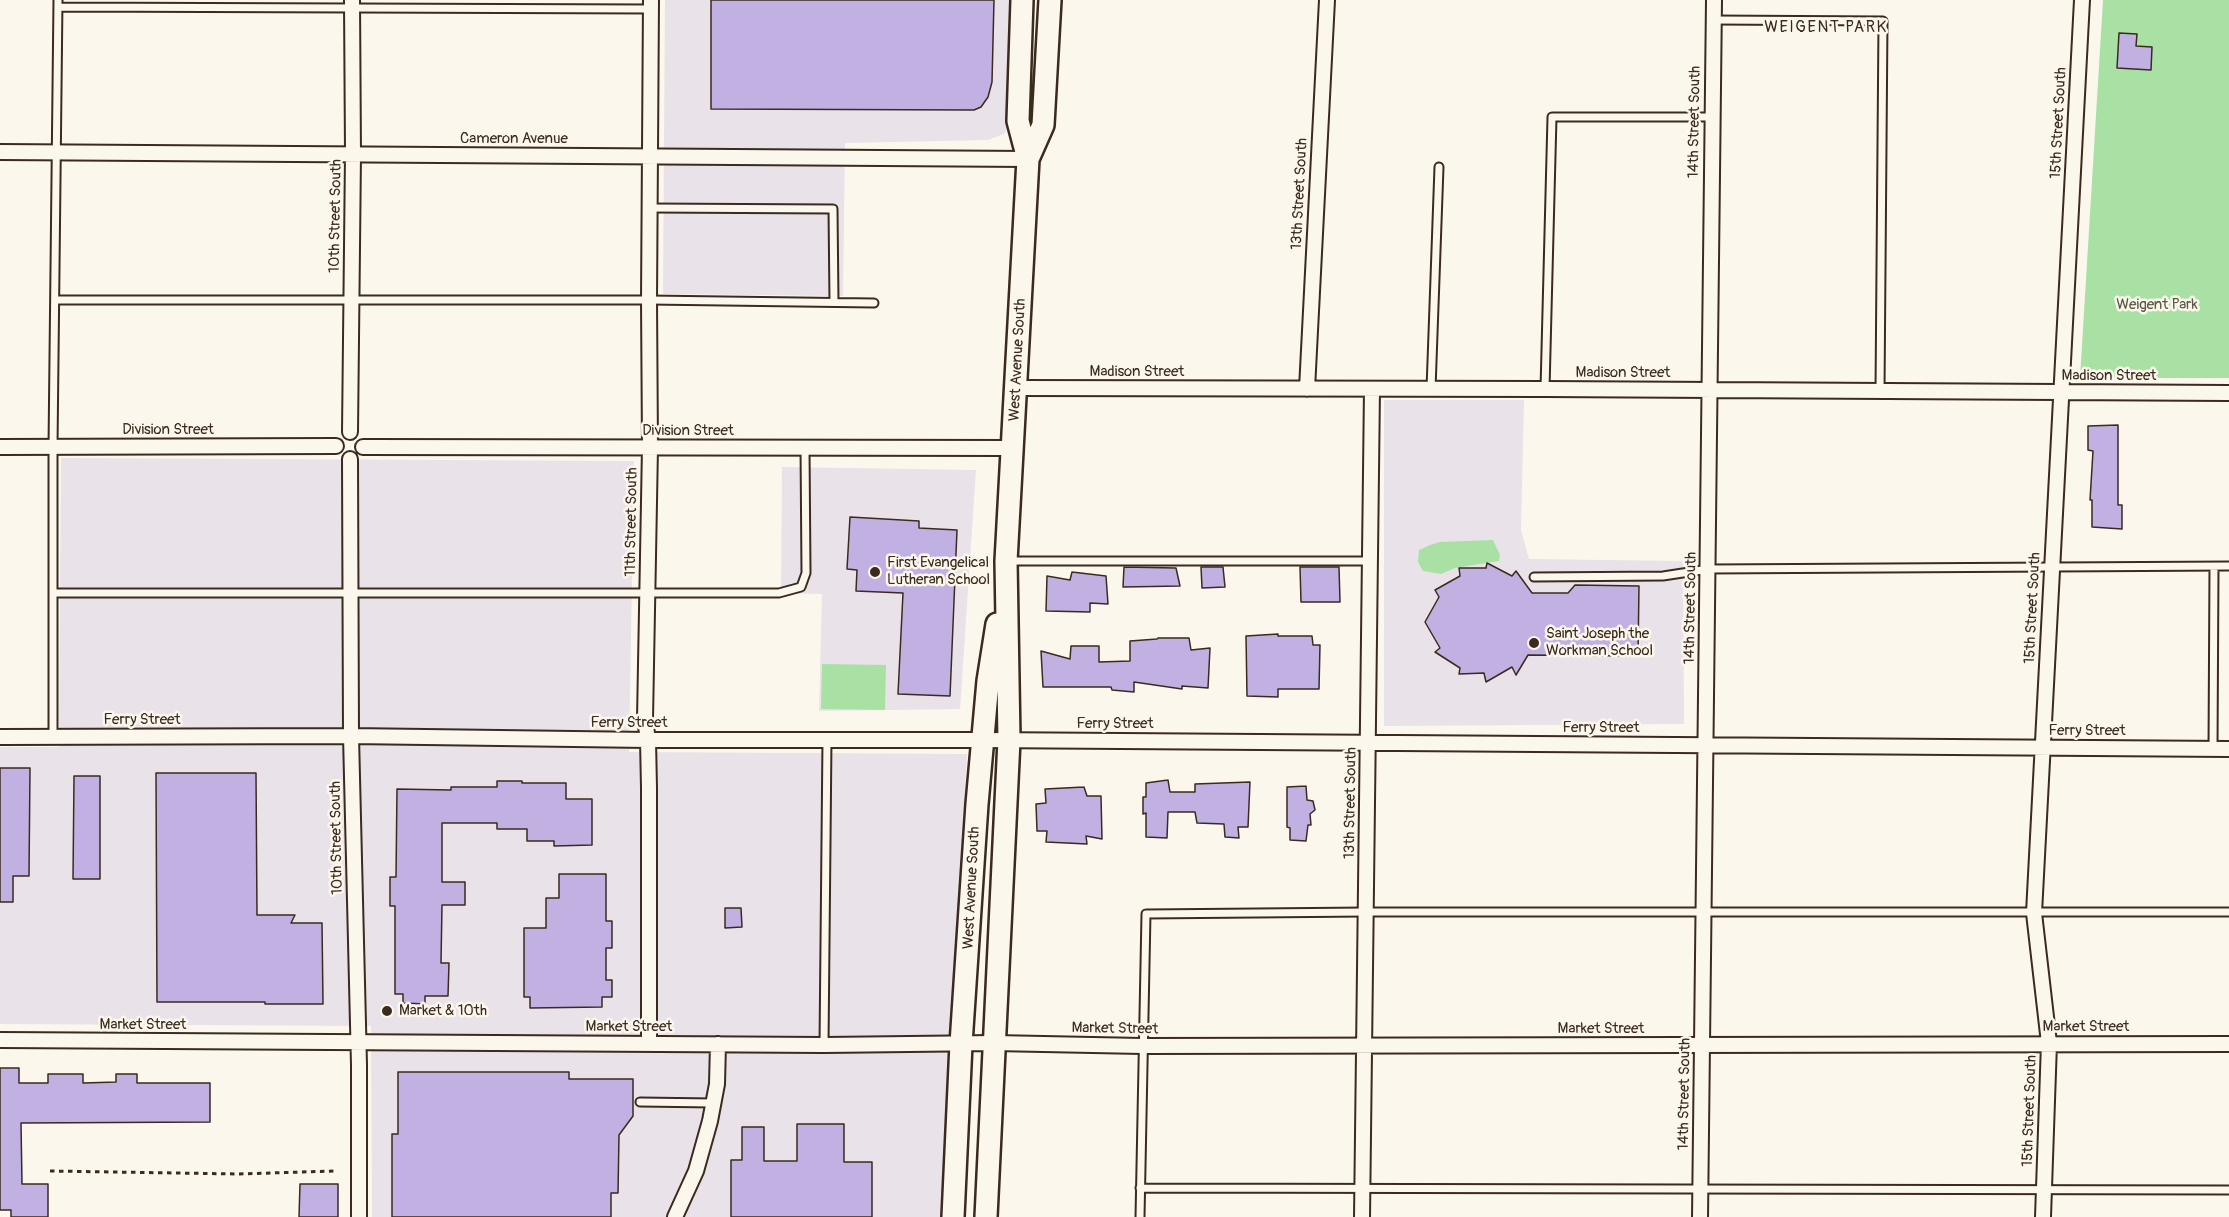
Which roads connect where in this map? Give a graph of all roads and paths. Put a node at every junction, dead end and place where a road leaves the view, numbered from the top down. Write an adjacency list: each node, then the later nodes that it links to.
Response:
1 (1022, 0): 15 (main road, West Avenue South)
2 (1050, 0): 15 (main road, West Avenue South)
3 (1327, 0): 24 (street, 13th Street South)
4 (1714, 0): 9 (street, 14th Street South)
5 (2082, 0): 30 (street, 15th Street South)
6 (58, 4): 7 (lane); 12 (lane)
7 (352, 4): 8 (lane); 13 (street, 10th Street South)
8 (651, 5): 14 (street, 11th Street South)
9 (1713, 20): 10 (street, 14th Street South); 29 (lane)
10 (1712, 117): 27 (lane); 28 (street, 14th Street South)
11 (0, 152): 12 (street, Cameron Avenue)
12 (57, 152): 13 (street, Cameron Avenue); 18 (lane)
13 (353, 154): 14 (street, Cameron Avenue); 19 (street, 10th Street South)
14 (650, 156): 15 (street, Cameron Avenue); 17 (street, 11th Street South)
15 (1028, 159): 23 (main road, West Avenue South)
16 (1439, 167): 26 (lane)
17 (650, 208): 20 (street, 11th Street South); 21 (lane)
18 (56, 300): 19 (lane); 35 (lane)
19 (351, 300): 20 (lane); 32 (street, 10th Street South)
20 (649, 300): 21 (lane); 37 (street, 11th Street South)
21 (834, 302): 22 (lane)
22 (874, 303)
23 (1017, 388): 24 (street, Madison Street); 39 (main road, West Avenue South)
24 (1306, 389): 25 (street, Madison Street)
25 (1372, 389): 26 (street, Madison Street); 42 (street, 13th Street South)
26 (1431, 389): 27 (street, Madison Street)
27 (1545, 389): 28 (street, Madison Street)
28 (1708, 390): 29 (street, Madison Street); 46 (street, 14th Street South)
29 (1880, 391): 30 (street, Madison Street)
30 (2062, 392): 31 (street, Madison Street); 43 (street, 15th Street South)
31 (2229, 393)
32 (350, 432): 33 (street); 36 (street)
33 (336, 446): 35 (street, Division Street); 40 (street)
34 (0, 447): 35 (street, Division Street)
35 (53, 447): 49 (lane)
36 (363, 447): 37 (street, Division Street); 40 (street)
37 (650, 447): 38 (street, Division Street); 50 (street, 11th Street South)
38 (805, 447): 39 (street, Division Street); 50 (lane)
39 (1013, 448): 41 (main road, West Avenue South)
40 (350, 459): 48 (street, 10th Street South)
41 (1006, 561): 42 (lane); 56 (main road, West Avenue South); 57 (main road, West Avenue South)
42 (1370, 561): 58 (street, 13th Street South)
43 (2052, 566): 45 (lane); 46 (lane); 60 (street, 15th Street South)
44 (2229, 566): 45 (lane)
45 (2214, 567): 61 (lane)
46 (1708, 569): 47 (lane); 59 (street, 14th Street South)
47 (1534, 577)
48 (350, 591): 49 (lane); 50 (lane); 51 (street, 10th Street South)
49 (53, 592): 53 (lane)
50 (647, 593): 55 (street, 11th Street South)
51 (351, 736): 53 (street, Ferry Street); 55 (street, Ferry Street); 68 (street, 10th Street South)
52 (0, 737): 53 (street, Ferry Street)
53 (53, 737)
54 (827, 739): 55 (street, Ferry Street); 56 (street, Ferry Street); 75 (lane)
55 (648, 740): 71 (street, 11th Street South)
56 (982, 740): 57 (street, Ferry Street); 73 (main road, West Avenue South)
57 (1009, 740): 58 (street, Ferry Street); 69 (main road, West Avenue South)
58 (1368, 742): 59 (street, Ferry Street); 63 (street, 13th Street South)
59 (1706, 745): 60 (street, Ferry Street); 64 (street, 14th Street South)
60 (2041, 747): 61 (street, Ferry Street); 66 (street, 15th Street South)
61 (2213, 748): 62 (street, Ferry Street)
62 (2229, 748)
63 (1365, 912): 64 (lane); 76 (lane); 77 (street, 13th Street South)
64 (1704, 912): 66 (lane); 78 (street, 14th Street South)
65 (2229, 912): 66 (lane)
66 (2034, 913): 70 (street, 15th Street South)
67 (0, 1040): 68 (street, Market Street)
68 (358, 1042): 71 (street, Market Street); 88 (street, 10th Street South)
69 (994, 1043): 73 (street, Market Street); 76 (street, Market Street); 91 (main road, West Avenue South)
70 (2049, 1043): 74 (street, Market Street); 78 (street, Market Street); 86 (street, 15th Street South)
71 (649, 1044): 72 (street, Market Street)
72 (718, 1044): 75 (street, Market Street); 80 (street)
73 (961, 1044): 75 (street, Market Street); 90 (main road, West Avenue South)
74 (2229, 1044)
75 (824, 1045)
76 (1142, 1046): 77 (street, Market Street); 83 (lane)
77 (1363, 1046): 78 (street, Market Street); 84 (street, 13th Street South)
78 (1702, 1046): 85 (street, 14th Street South)
79 (640, 1102): 80 (lane)
80 (714, 1103): 89 (street)
81 (50, 1171): 82 (path)
82 (334, 1171)
83 (1140, 1188): 84 (lane); 92 (lane)
84 (1363, 1188): 85 (lane); 93 (street, 13th Street South)
85 (1700, 1189): 86 (lane); 94 (street, 14th Street South)
86 (2043, 1189): 87 (lane); 95 (street, 15th Street South)
87 (2229, 1190)
88 (359, 1217)
89 (675, 1217)
90 (953, 1217)
91 (986, 1217)
92 (1140, 1217)
93 (1362, 1217)
94 (1700, 1217)
95 (2043, 1217)

